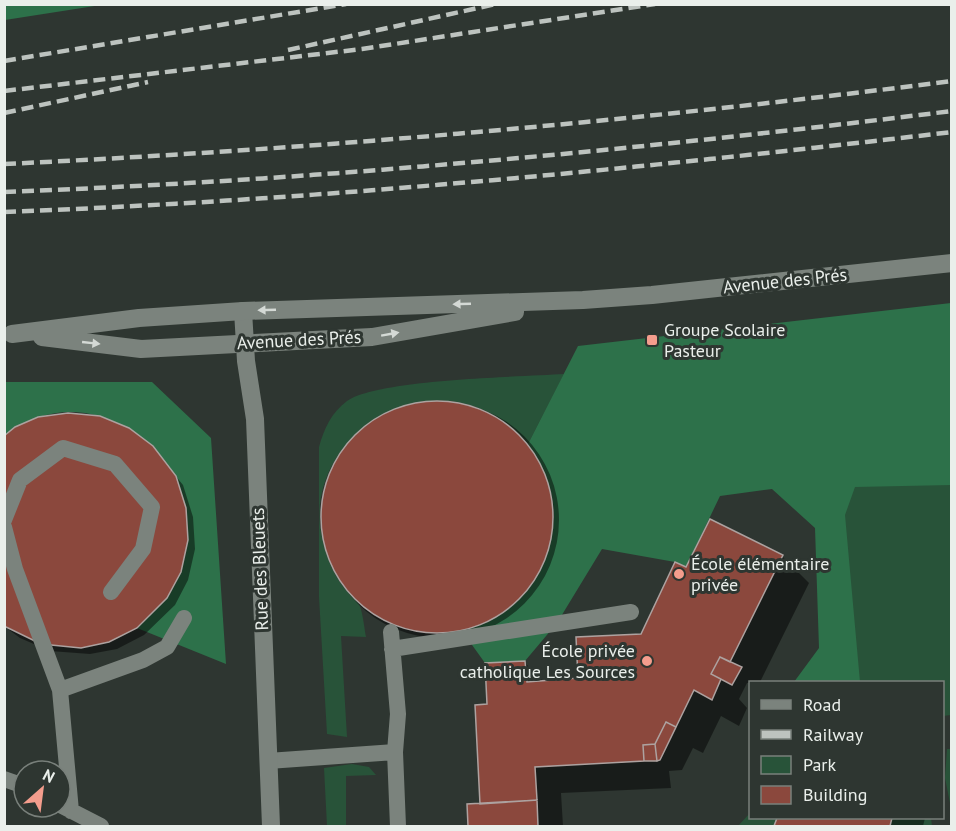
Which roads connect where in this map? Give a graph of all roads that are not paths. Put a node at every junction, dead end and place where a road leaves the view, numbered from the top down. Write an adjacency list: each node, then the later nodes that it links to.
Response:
1 (951, 263): 2 (main road, Avenue des Prés)
2 (584, 300): 3 (main road, Avenue des Prés, one-way to 3); 5 (main road, Avenue des Prés, one-way to 2)
3 (243, 311): 4 (main road, Avenue des Prés); 5 (main road, Rue des Bleuets)
4 (8, 334): 5 (main road, Avenue des Prés, one-way to 5)
5 (245, 343): 16 (main road, Rue des Bleuets)
6 (4, 520): 8 (lane)
7 (4, 527): 13 (lane)
8 (111, 592)
9 (631, 612): 12 (lane)
10 (184, 618): 13 (lane)
11 (391, 632): 12 (lane)
12 (392, 649): 14 (lane)
13 (60, 690): 15 (lane)
14 (395, 752): 16 (lane); 20 (lane)
15 (63, 759)
16 (268, 760): 19 (main road, Rue des Bleuets)
17 (72, 812): 18 (lane)
18 (101, 826)
19 (271, 826)
20 (398, 826)

